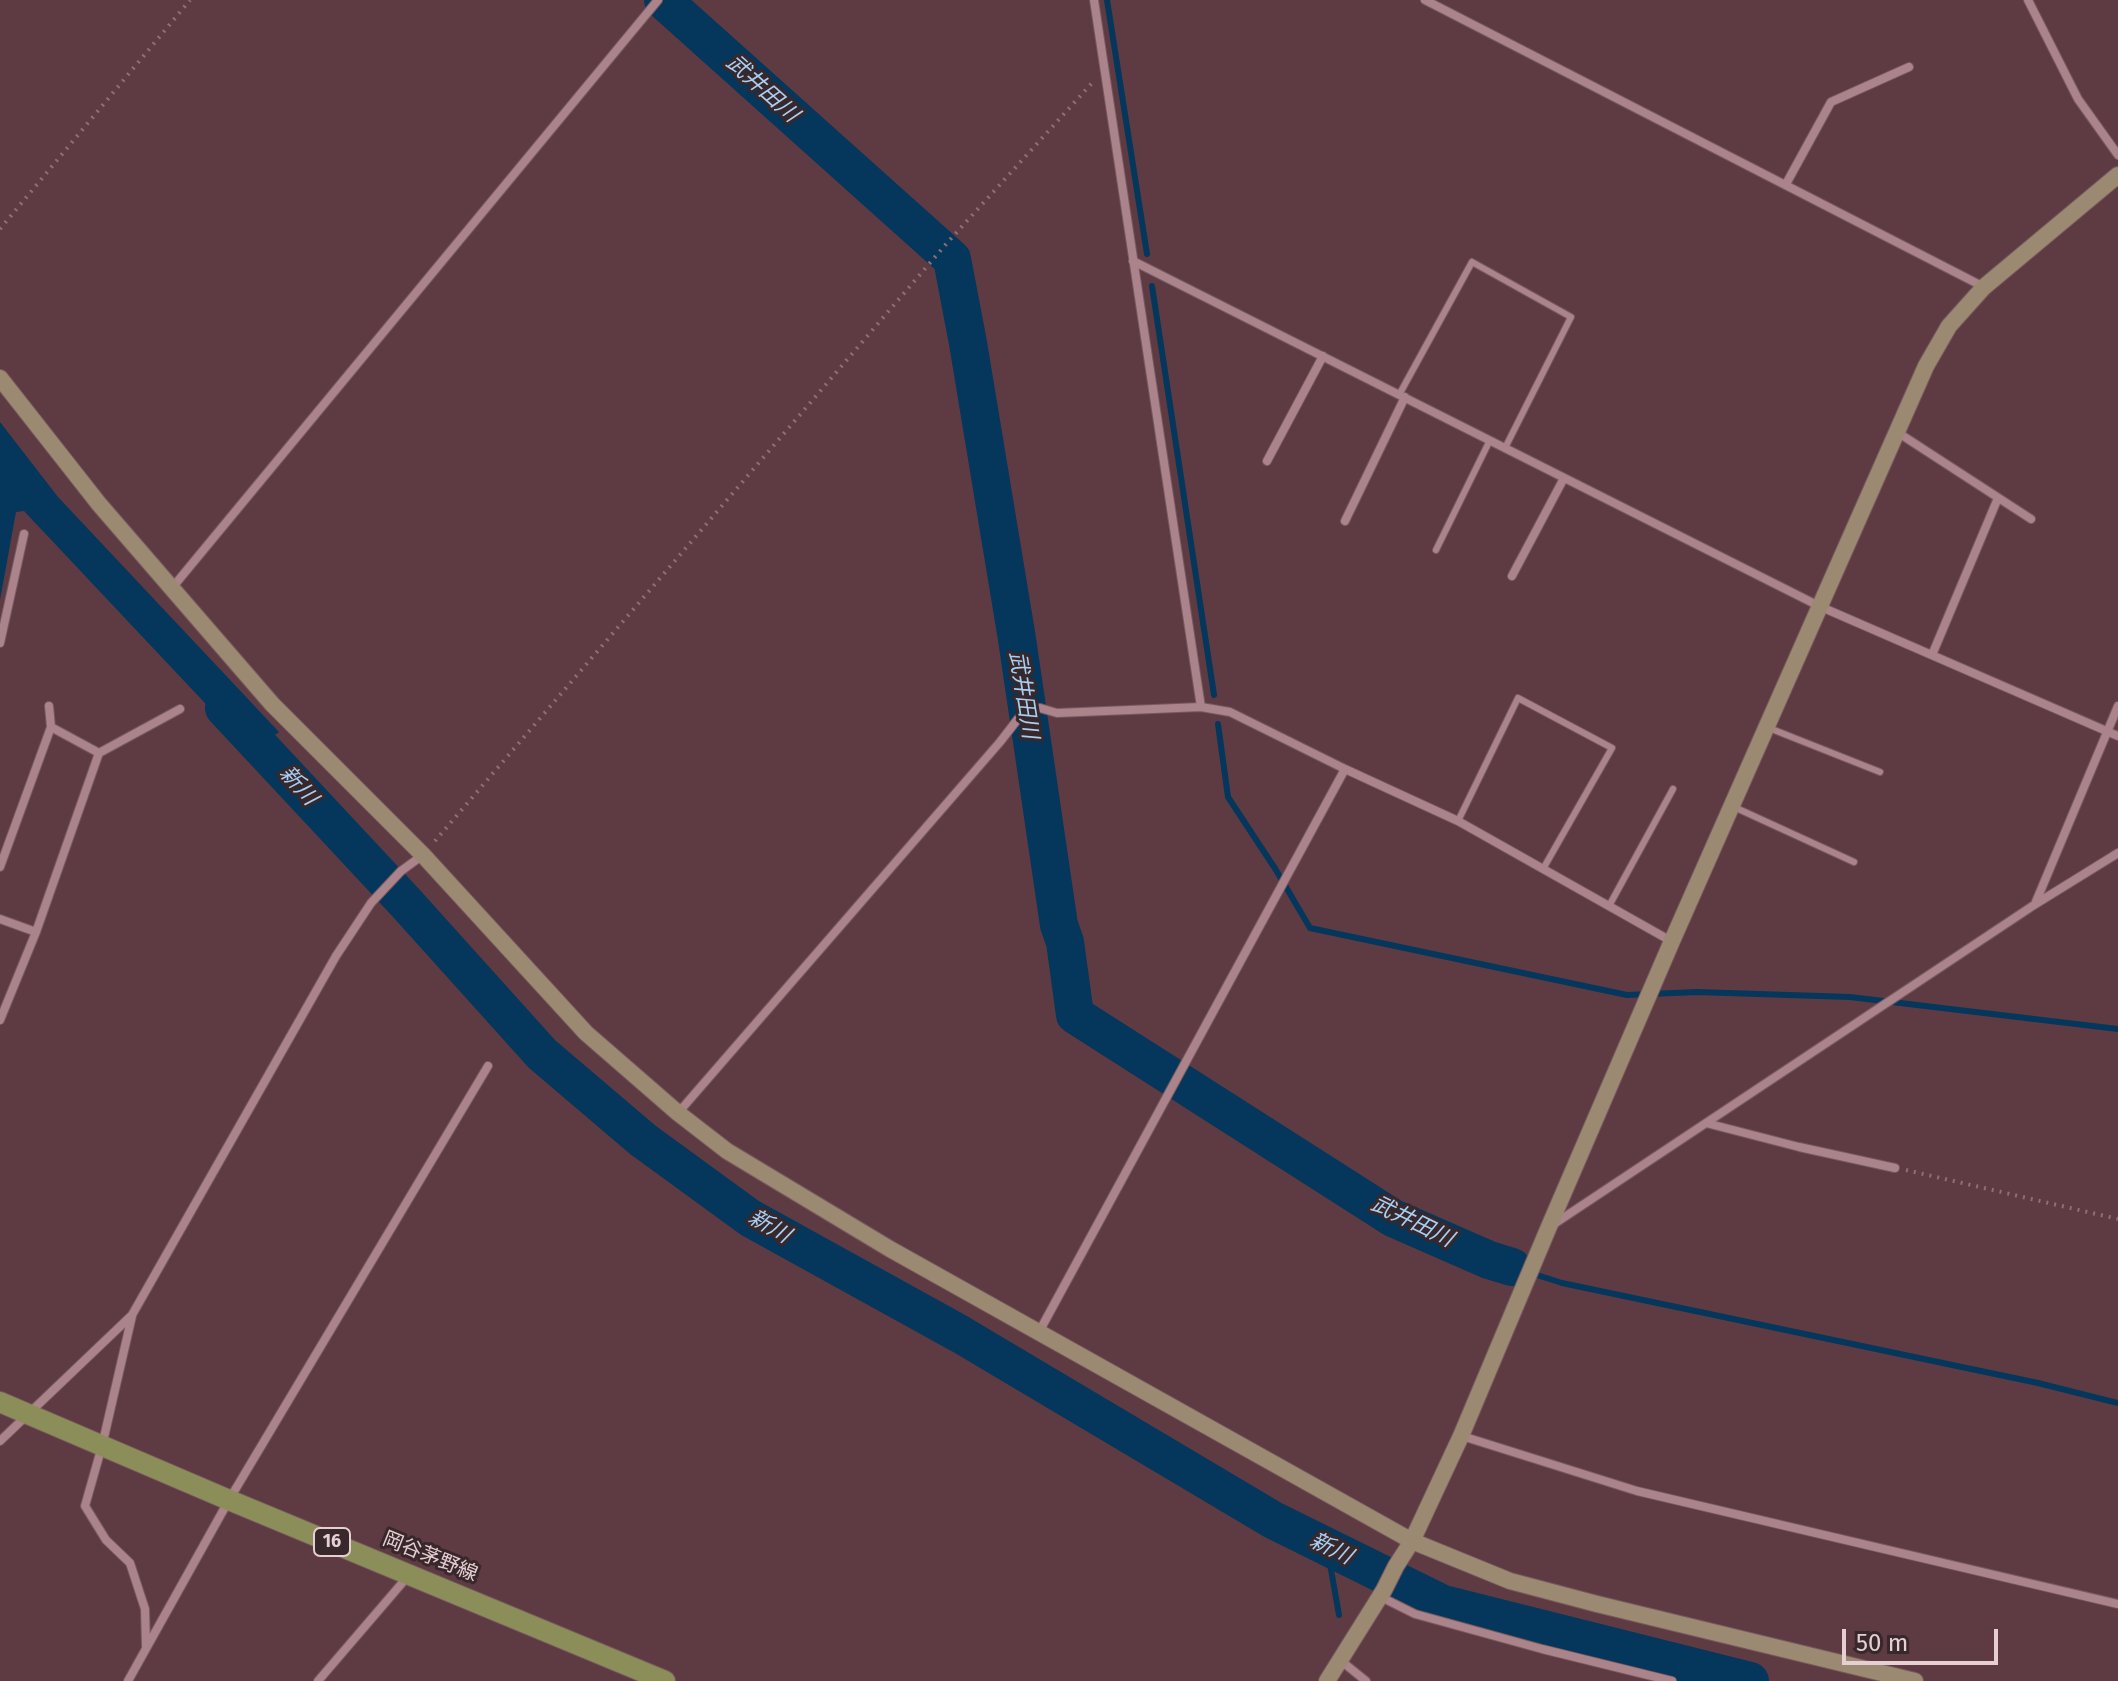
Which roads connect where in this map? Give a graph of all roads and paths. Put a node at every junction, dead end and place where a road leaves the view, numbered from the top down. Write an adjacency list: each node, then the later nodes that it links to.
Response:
1 (190, 0): 11 (path)
2 (658, 0): 28 (street)
3 (1094, 0): 7 (street)
4 (1425, 0): 10 (street)
5 (2028, 0): 8 (street)
6 (1909, 67): 10 (street)
7 (1104, 70): 12 (street); 47 (path)
8 (2118, 155)
9 (2118, 175): 13 (street)
10 (1786, 184): 13 (street)
11 (0, 229)
12 (1133, 261): 14 (street); 34 (street)
13 (1984, 287): 17 (street)
14 (1323, 356): 16 (street); 20 (street)
15 (0, 378): 28 (street)
16 (1402, 396): 18 (street); 19 (lane); 24 (street)
17 (1896, 432): 22 (street); 29 (street)
18 (1490, 440): 19 (street); 26 (lane)
19 (1505, 448): 21 (street)
20 (1267, 461)
21 (1564, 478): 27 (street); 29 (street)
22 (1998, 498): 23 (street); 31 (street)
23 (2031, 519)
24 (1345, 521)
25 (24, 534): 30 (street)
26 (1436, 550)
27 (1512, 576)
28 (172, 588): 47 (street)
29 (1819, 606): 31 (street); 37 (street)
30 (0, 643)
31 (1932, 655): 38 (street)
32 (49, 706): 36 (street)
33 (2118, 706): 38 (street)
34 (1201, 707): 41 (street); 58 (street)
35 (180, 709): 40 (street)
36 (51, 727): 40 (street); 49 (street)
37 (1766, 727): 42 (lane); 44 (street)
38 (2106, 732): 39 (street); 51 (street)
39 (2118, 736)
40 (99, 753): 54 (street)
41 (1345, 769): 45 (street); 64 (street)
42 (1880, 772)
43 (1673, 789): 52 (lane)
44 (1731, 806): 48 (lane); 55 (street)
45 (1458, 821): 50 (street); 50 (lane)
46 (2118, 853): 51 (street)
47 (423, 855): 58 (street); 63 (street)
48 (1854, 862)
49 (0, 867)
50 (1543, 869): 52 (street)
51 (2034, 905): 59 (street)
52 (1609, 906): 55 (street)
53 (0, 919): 54 (street)
54 (36, 932): 56 (street)
55 (1672, 941): 62 (street)
56 (0, 1020)
57 (488, 1066): 70 (street)
58 (678, 1113): 64 (street)
59 (1706, 1123): 60 (street); 62 (street)
60 (1895, 1168): 61 (path)
61 (2118, 1219)
62 (1548, 1229): 67 (street)
63 (132, 1315): 66 (street); 69 (street)
64 (1039, 1332): 71 (street)
65 (0, 1402): 66 (main road, 岡谷茅野線 / 16)
66 (28, 1415): 68 (street); 69 (main road, 岡谷茅野線 / 16)
67 (1461, 1436): 71 (street); 74 (street)
68 (0, 1441)
69 (102, 1446): 70 (main road, 岡谷茅野線 / 16); 75 (street)
70 (229, 1500): 72 (main road, 岡谷茅野線 / 16); 75 (street)
71 (1412, 1541): 73 (street); 83 (street)
72 (410, 1574): 78 (street); 79 (main road, 岡谷茅野線 / 16)
73 (1382, 1593): 76 (street); 82 (street)
74 (2118, 1604)
75 (146, 1649): 77 (street)
76 (1339, 1659): 80 (street); 81 (street)
77 (128, 1681)
78 (318, 1681)
79 (665, 1681)
80 (1327, 1681)
81 (1366, 1681)
82 (1672, 1681)
83 (1915, 1681)

